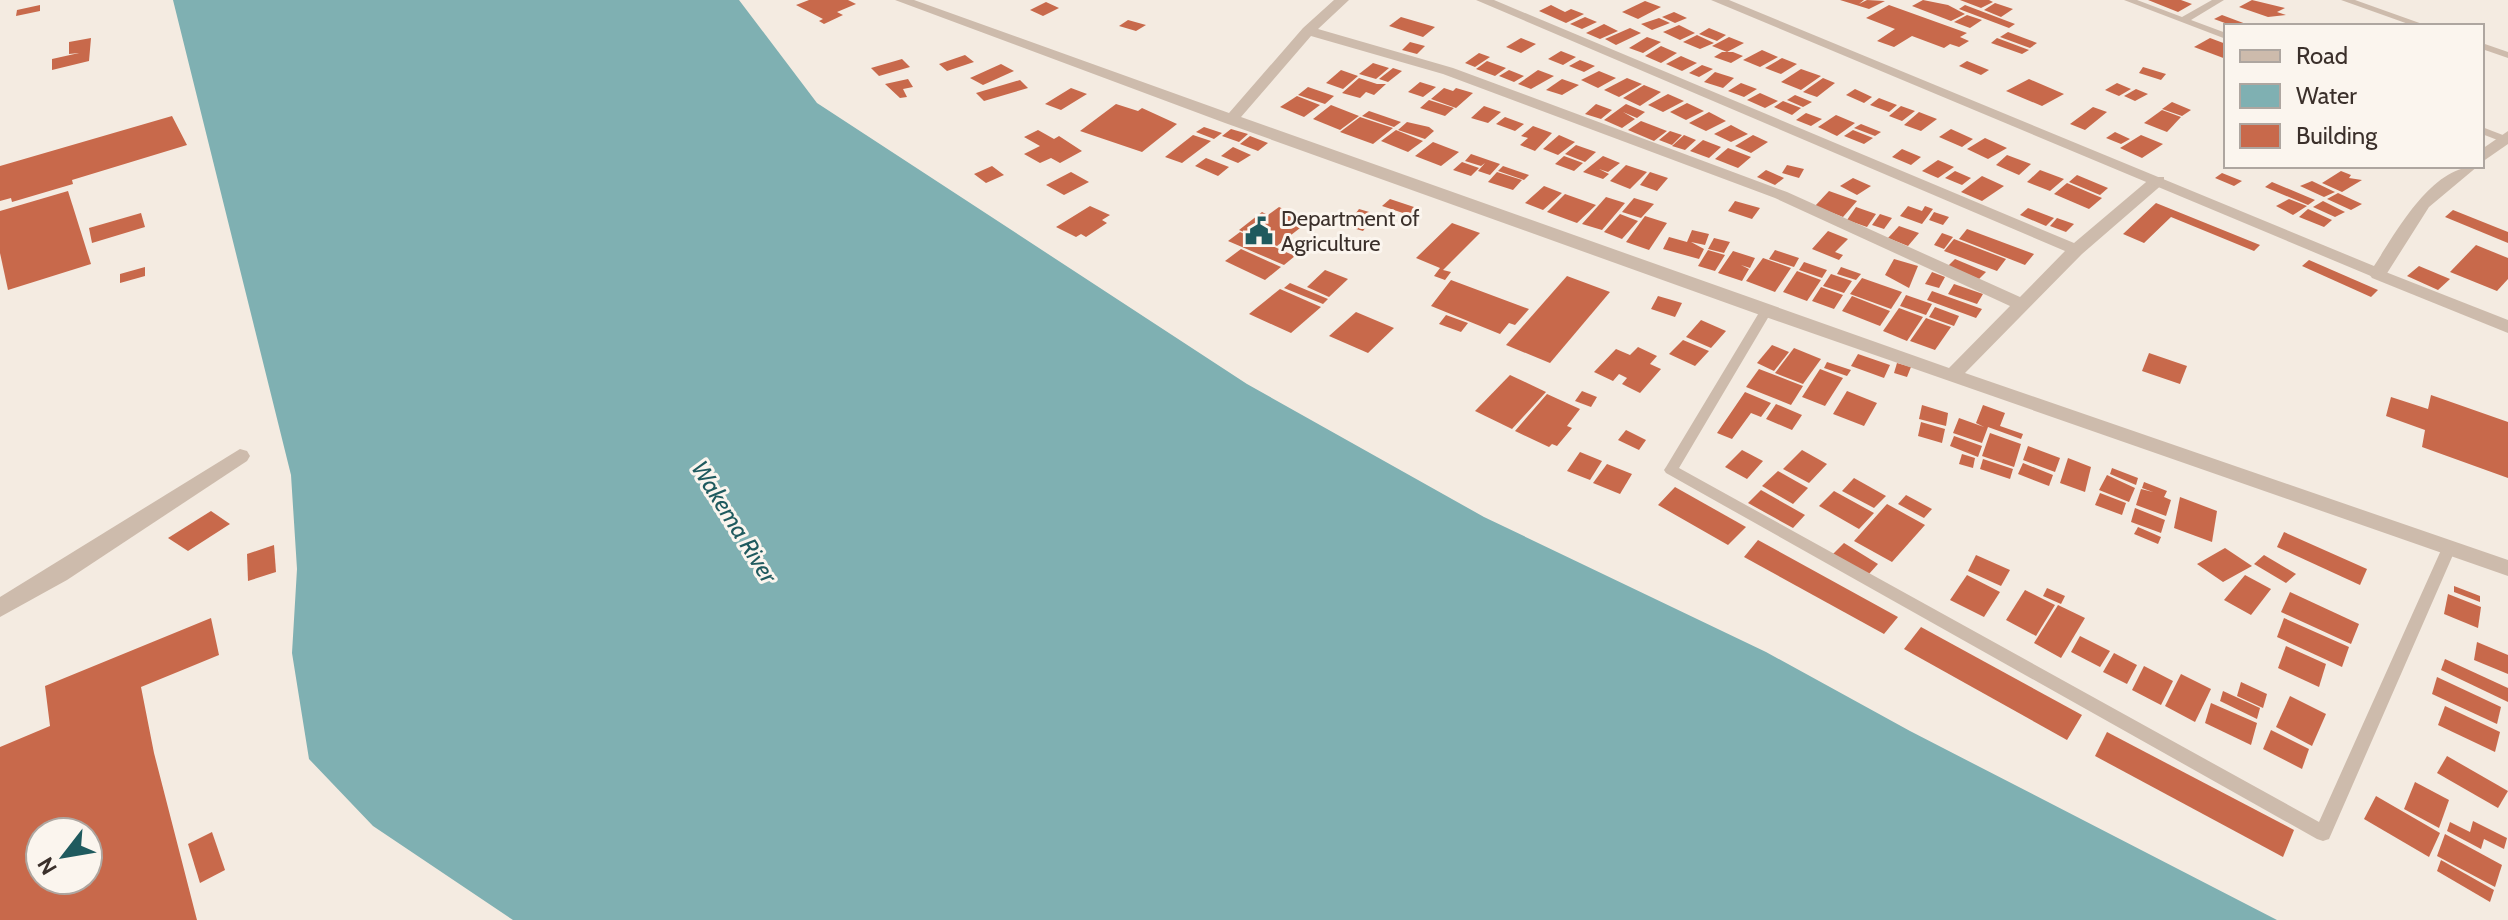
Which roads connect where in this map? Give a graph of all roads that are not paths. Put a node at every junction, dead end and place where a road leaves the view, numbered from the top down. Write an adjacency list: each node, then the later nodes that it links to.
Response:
1 (902, 0): 14 (street)
2 (1342, 0): 10 (street)
3 (1483, 0): 20 (street)
4 (1718, 0): 19 (street)
5 (2129, 0): 8 (lane)
6 (2219, 0): 8 (lane)
7 (2346, 0): 9 (lane)
8 (2183, 20): 11 (lane)
9 (2417, 24)
10 (1308, 31): 14 (street); 22 (street)
11 (2224, 35)
12 (2484, 47): 13 (lane)
13 (2508, 55)
14 (1230, 120): 23 (street)
15 (2484, 131): 16 (lane)
16 (2506, 137): 17 (street)
17 (2484, 155)
18 (2468, 168): 21 (street)
19 (2158, 180): 20 (street); 21 (street)
20 (2076, 250): 22 (street)
21 (2378, 274): 24 (street)
22 (2020, 304): 25 (street)
23 (1766, 311): 25 (street); 27 (lane)
24 (2508, 327)
25 (1953, 375): 27 (street)
26 (240, 456): 29 (street)
27 (2449, 548): 28 (street)
28 (2508, 568)
29 (0, 608)

